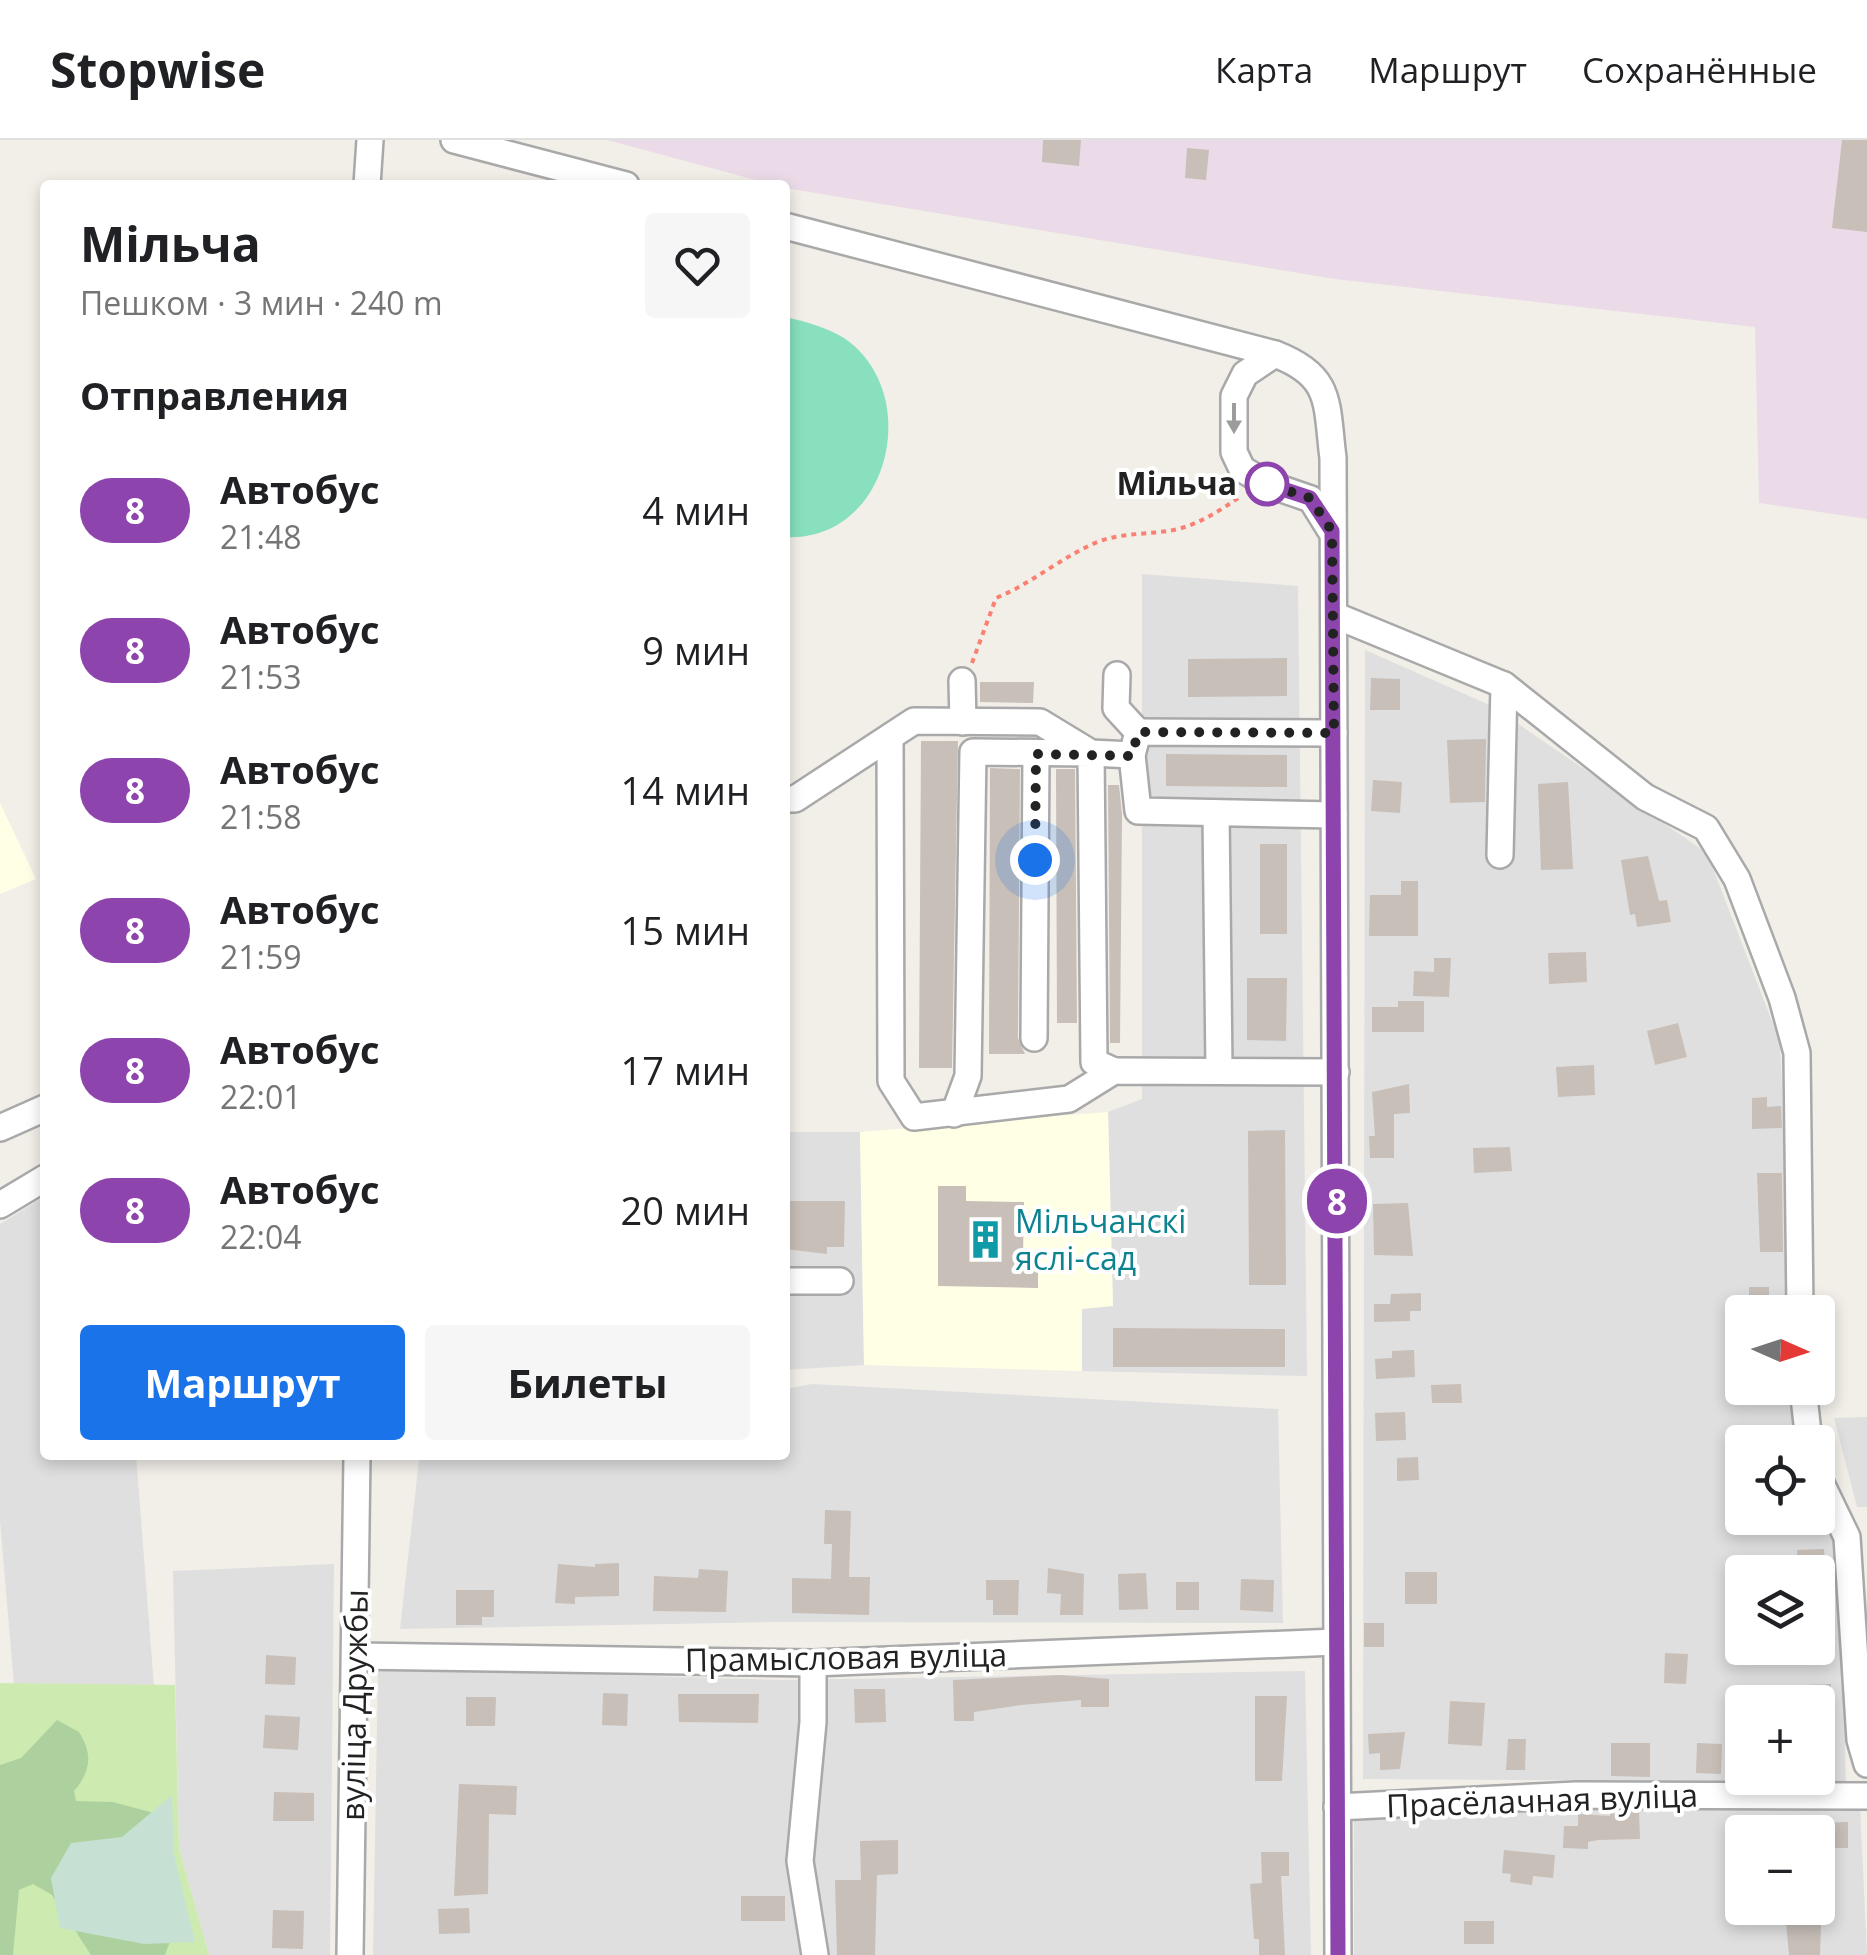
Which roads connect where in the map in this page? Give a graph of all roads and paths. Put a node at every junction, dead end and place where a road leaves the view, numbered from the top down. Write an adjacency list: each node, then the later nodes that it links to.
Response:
1 (370, 140): 3 (street)
2 (454, 140): 4 (street)
3 (368, 180)
4 (607, 180)
5 (790, 227): 6 (street)
6 (1276, 354): 8 (street); 8 (street, one-way to 8)
7 (1249, 491): 11 (path)
8 (1332, 531): 9 (street)
9 (1334, 615): 12 (street); 14 (street)
10 (1117, 675): 16 (street)
11 (962, 681): 13 (street)
12 (1504, 685): 22 (street); 34 (street)
13 (963, 722): 15 (street); 17 (street)
14 (1334, 733): 16 (street); 21 (street)
15 (890, 737): 19 (street); 28 (street)
16 (1135, 744): 17 (street); 20 (street)
17 (1091, 753): 18 (street); 25 (street)
18 (1036, 754): 23 (street); 28 (street)
19 (790, 798)
20 (1216, 813): 21 (street); 24 (street)
21 (1334, 815): 26 (street)
22 (1500, 855)
23 (1034, 1038)
24 (1219, 1070): 25 (street); 26 (street)
25 (1114, 1071): 28 (street)
26 (1336, 1072): 37 (street)
27 (40, 1110): 29 (street)
28 (954, 1114)
29 (0, 1128)
30 (40, 1181): 31 (street)
31 (0, 1204)
32 (790, 1281): 33 (street)
33 (840, 1281)
34 (1800, 1295)
35 (357, 1460): 38 (street, вуліца Дружбы)
36 (1835, 1512): 40 (street)
37 (1336, 1642): 39 (street, Прамысловая вуліца); 42 (street)
38 (356, 1656): 39 (street, Прамысловая вуліца); 43 (street, вуліца Дружбы)
39 (813, 1663): 44 (street)
40 (1867, 1764)
41 (1867, 1796): 42 (street, Прасёлачная вуліца)
42 (1337, 1807): 45 (street)
43 (350, 1955)
44 (814, 1955)
45 (1338, 1955)

